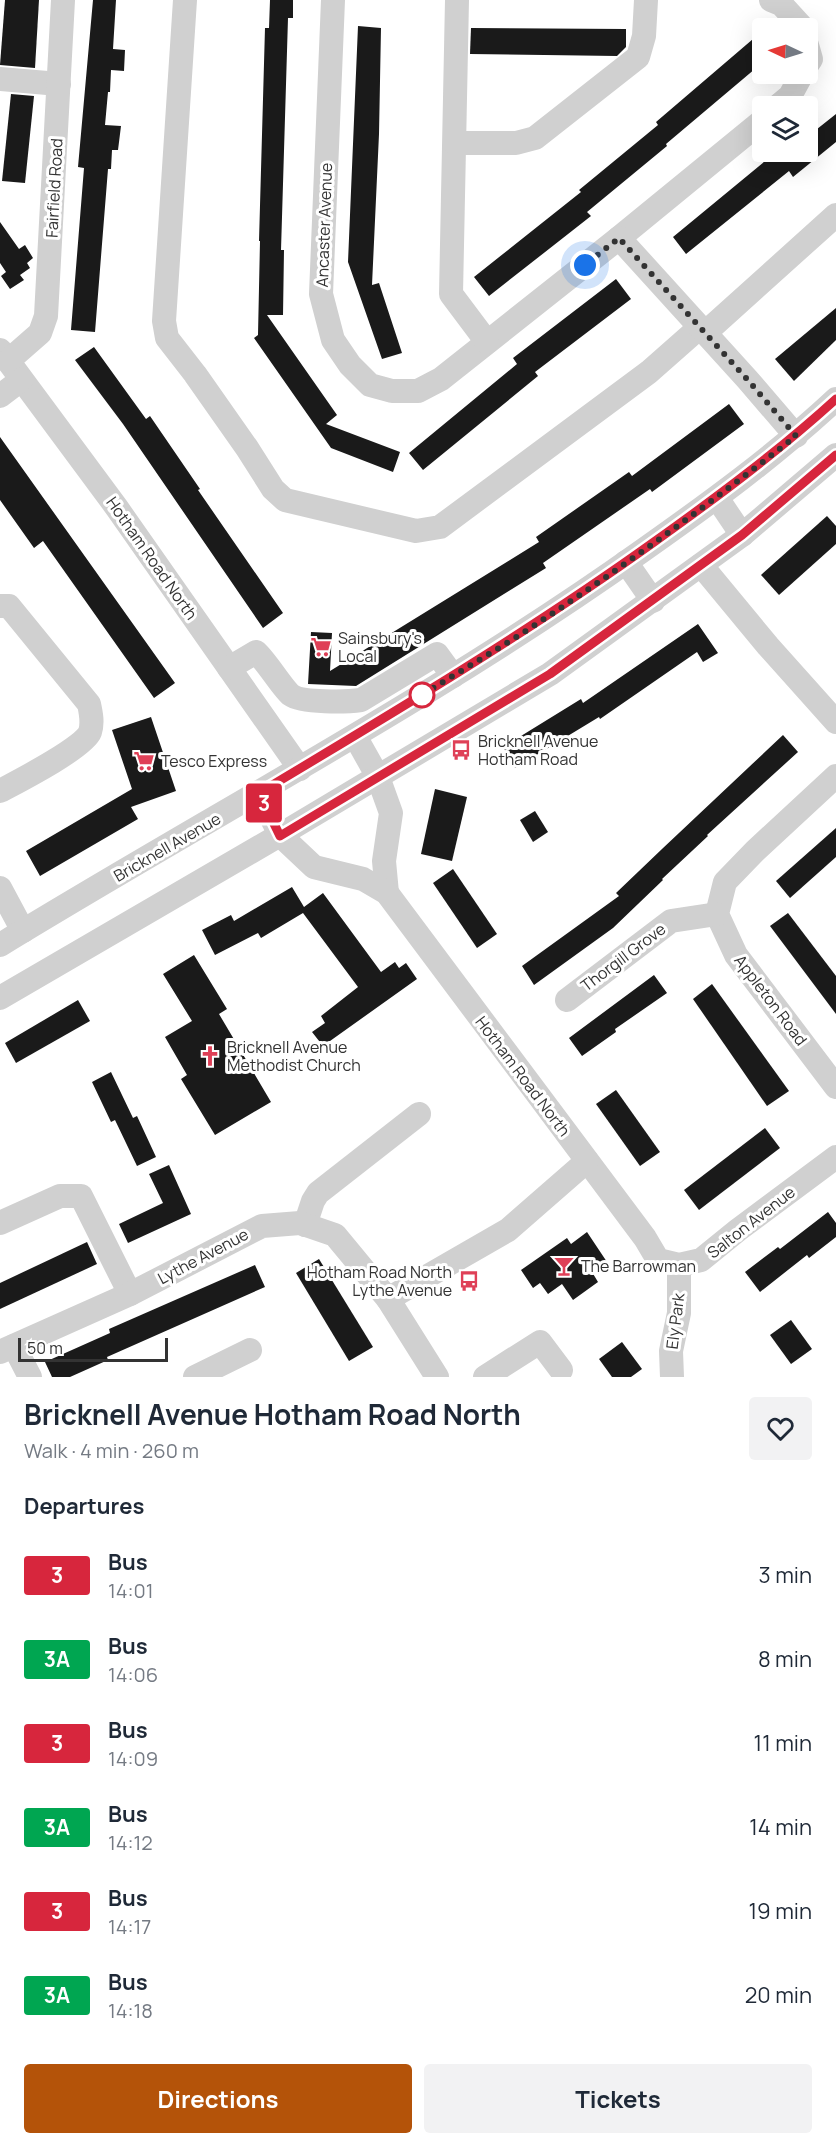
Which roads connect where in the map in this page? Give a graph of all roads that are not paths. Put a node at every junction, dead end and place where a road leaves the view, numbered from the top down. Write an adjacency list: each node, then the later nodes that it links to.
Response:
1 (63, 0): 9 (street, Fairfield Road)
2 (184, 0): 14 (street)
3 (333, 0): 15 (street, Ancaster Avenue)
4 (457, 0): 11 (street)
5 (646, 0): 11 (street)
6 (771, 0): 7 (street)
7 (793, 18)
8 (0, 79): 9 (street)
9 (59, 84): 16 (street, Fairfield Road)
10 (752, 129): 13 (street, Ancaster Avenue)
11 (455, 143): 15 (street)
12 (836, 215): 14 (street)
13 (619, 238): 14 (street); 15 (street, Ancaster Avenue)
14 (703, 330): 19 (street)
15 (487, 342)
16 (10, 364): 17 (street, Fairfield Road); 27 (street, Hotham Road North)
17 (0, 396)
18 (836, 399): 19 (street, Bricknell Avenue)
19 (796, 436): 21 (street, Bricknell Avenue)
20 (836, 455): 22 (street)
21 (717, 498): 22 (street); 23 (street, Bricknell Avenue)
22 (742, 535): 24 (street)
23 (626, 562): 25 (street); 28 (street, Bricknell Avenue)
24 (701, 565): 25 (street); 29 (street)
25 (653, 601): 33 (street)
26 (0, 606): 34 (street)
27 (229, 668): 28 (street); 31 (street, Hotham Road North)
28 (453, 676): 30 (street, Bricknell Avenue)
29 (836, 722)
30 (355, 736): 31 (street, Bricknell Avenue); 33 (street)
31 (300, 769): 35 (street, Bricknell Avenue)
32 (836, 776): 39 (street)
33 (378, 777): 36 (street); 38 (street)
34 (0, 791)
35 (259, 793): 36 (street, Hotham Road North); 40 (street, Bricknell Avenue)
36 (280, 836): 38 (street, Hotham Road North); 42 (street)
37 (0, 888): 40 (street)
38 (387, 893): 47 (street, Hotham Road North)
39 (717, 914): 43 (street, Thorgill Grove); 44 (street, Appleton Road)
40 (23, 931): 41 (street, Bricknell Avenue)
41 (0, 945)
42 (0, 998)
43 (567, 1000)
44 (836, 1087)
45 (419, 1114): 49 (street)
46 (836, 1157): 50 (street, Salton Avenue)
47 (587, 1161): 50 (street, Hotham Road North); 52 (street)
48 (0, 1223): 51 (street)
49 (305, 1225): 51 (street, Lythe Avenue); 52 (street, Lythe Avenue)
50 (669, 1263): 60 (street, Ely Park)
51 (130, 1294): 53 (street, Lythe Avenue)
52 (388, 1299): 58 (street, Lythe Avenue)
53 (7, 1349): 56 (street)
54 (250, 1350): 57 (street)
55 (561, 1370): 59 (street)
56 (30, 1377)
57 (195, 1377)
58 (437, 1377)
59 (485, 1377)
60 (672, 1377)

